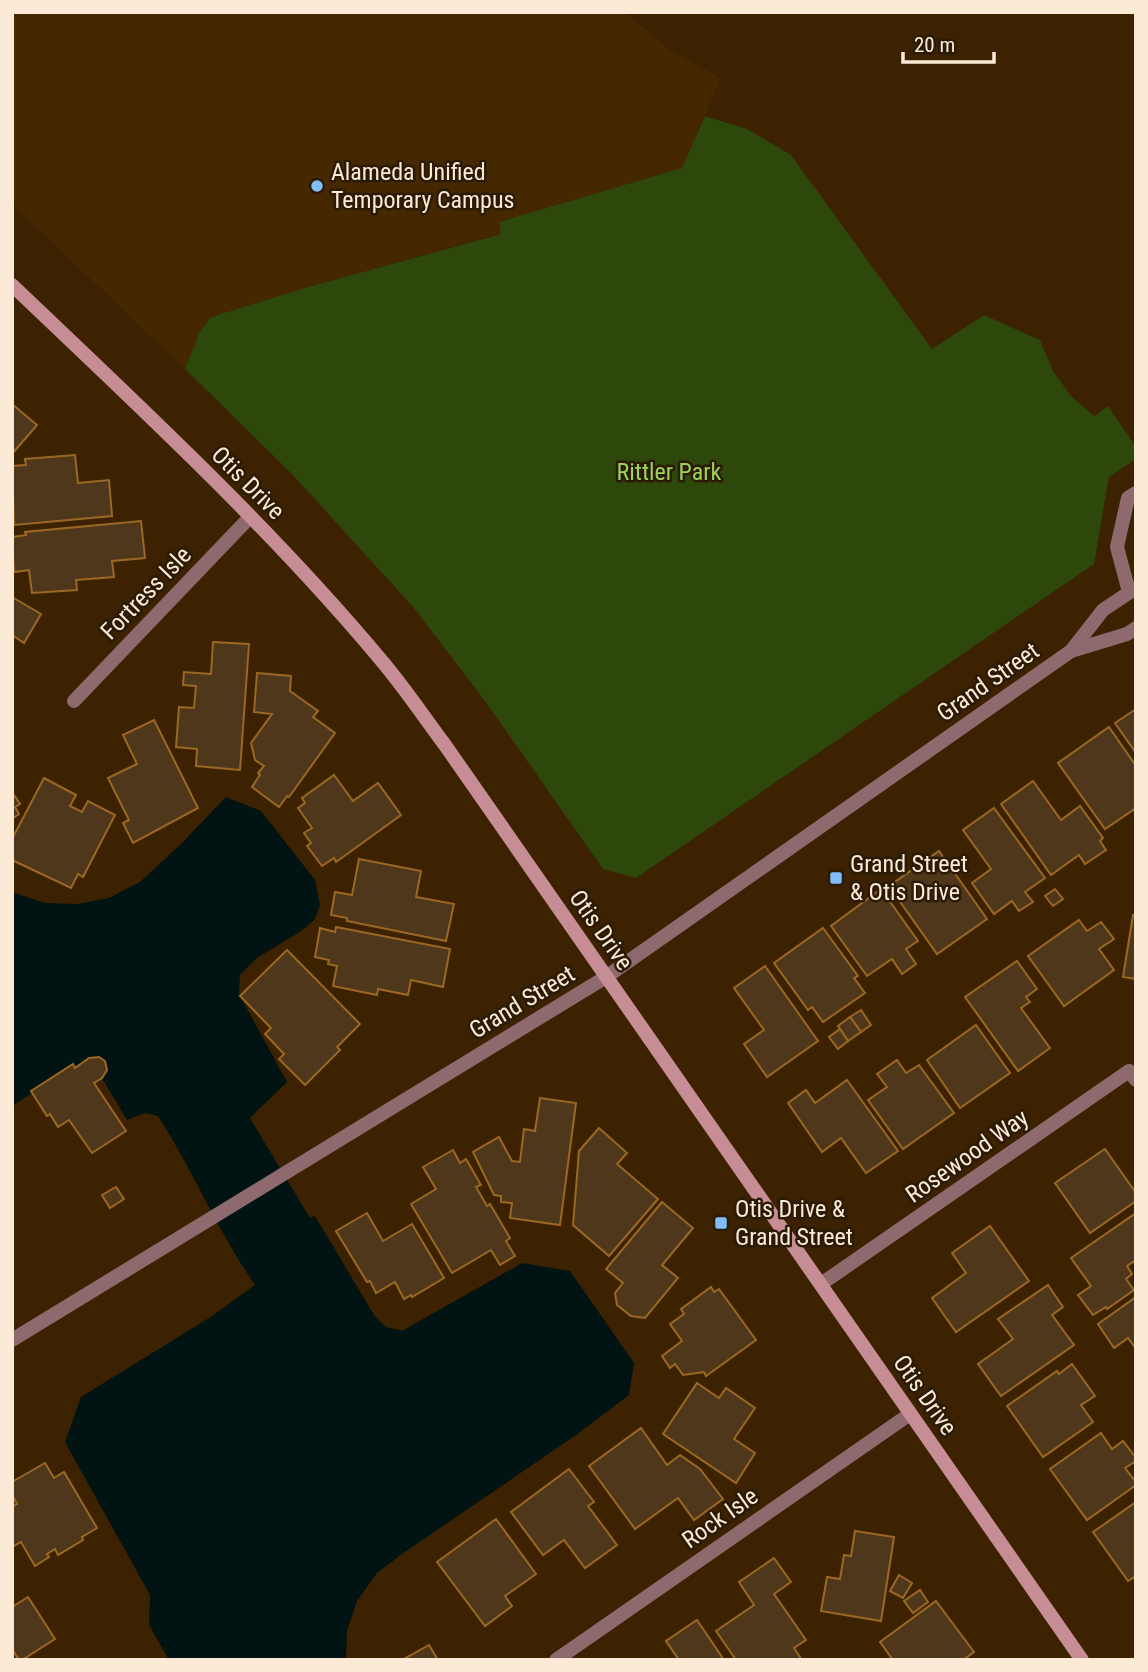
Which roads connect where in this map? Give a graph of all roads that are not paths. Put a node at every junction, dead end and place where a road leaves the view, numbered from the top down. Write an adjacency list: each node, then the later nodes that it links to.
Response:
1 (12, 285): 3 (main road, Otis Drive)
2 (1136, 493): 4 (street)
3 (250, 517): 7 (street, Fortress Isle); 8 (main road, Otis Drive)
4 (1132, 590): 6 (street, Grand Street)
5 (1136, 628): 6 (street, Grand Street)
6 (1071, 651): 8 (street, Grand Street)
7 (74, 701)
8 (606, 978): 10 (main road, Otis Drive); 11 (street, Grand Street)
9 (1136, 1080): 10 (street, Rosewood Way)
10 (821, 1284): 12 (main road, Otis Drive)
11 (12, 1340)
12 (910, 1413): 13 (street, Rock Isle); 14 (main road, Otis Drive)
13 (556, 1660)
14 (1082, 1660)

